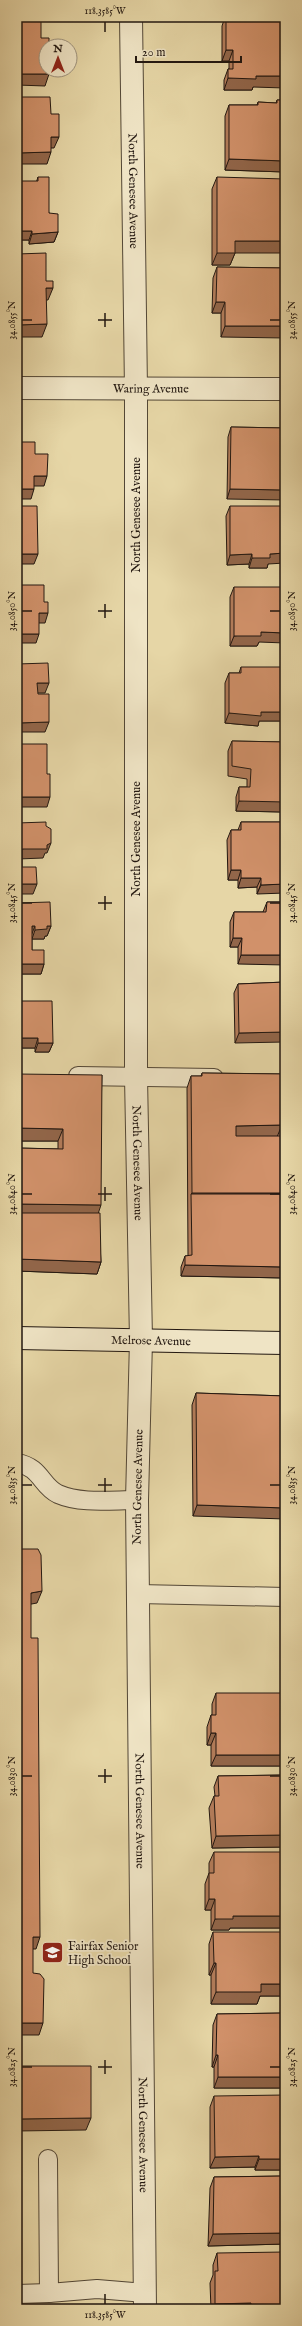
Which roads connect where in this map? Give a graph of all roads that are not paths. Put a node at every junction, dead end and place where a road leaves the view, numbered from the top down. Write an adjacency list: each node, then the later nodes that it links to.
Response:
1 (131, 17): 3 (street, North Genesee Avenue)
2 (17, 388): 3 (street, Waring Avenue)
3 (136, 390): 4 (street, Waring Avenue); 6 (street, North Genesee Avenue)
4 (285, 390)
5 (64, 1076): 6 (lane)
6 (136, 1077): 7 (lane); 9 (street, North Genesee Avenue)
7 (230, 1078)
8 (17, 1338): 9 (street, Melrose Avenue)
9 (141, 1340): 10 (street, Melrose Avenue); 12 (street, North Genesee Avenue)
10 (285, 1343)
11 (17, 1463): 12 (lane)
12 (137, 1500): 13 (street, North Genesee Avenue)
13 (138, 1594): 14 (lane); 18 (street, North Genesee Avenue)
14 (285, 1597)
15 (48, 2159): 16 (lane)
16 (49, 2293): 17 (lane); 18 (lane)
17 (17, 2294)
18 (145, 2301)

